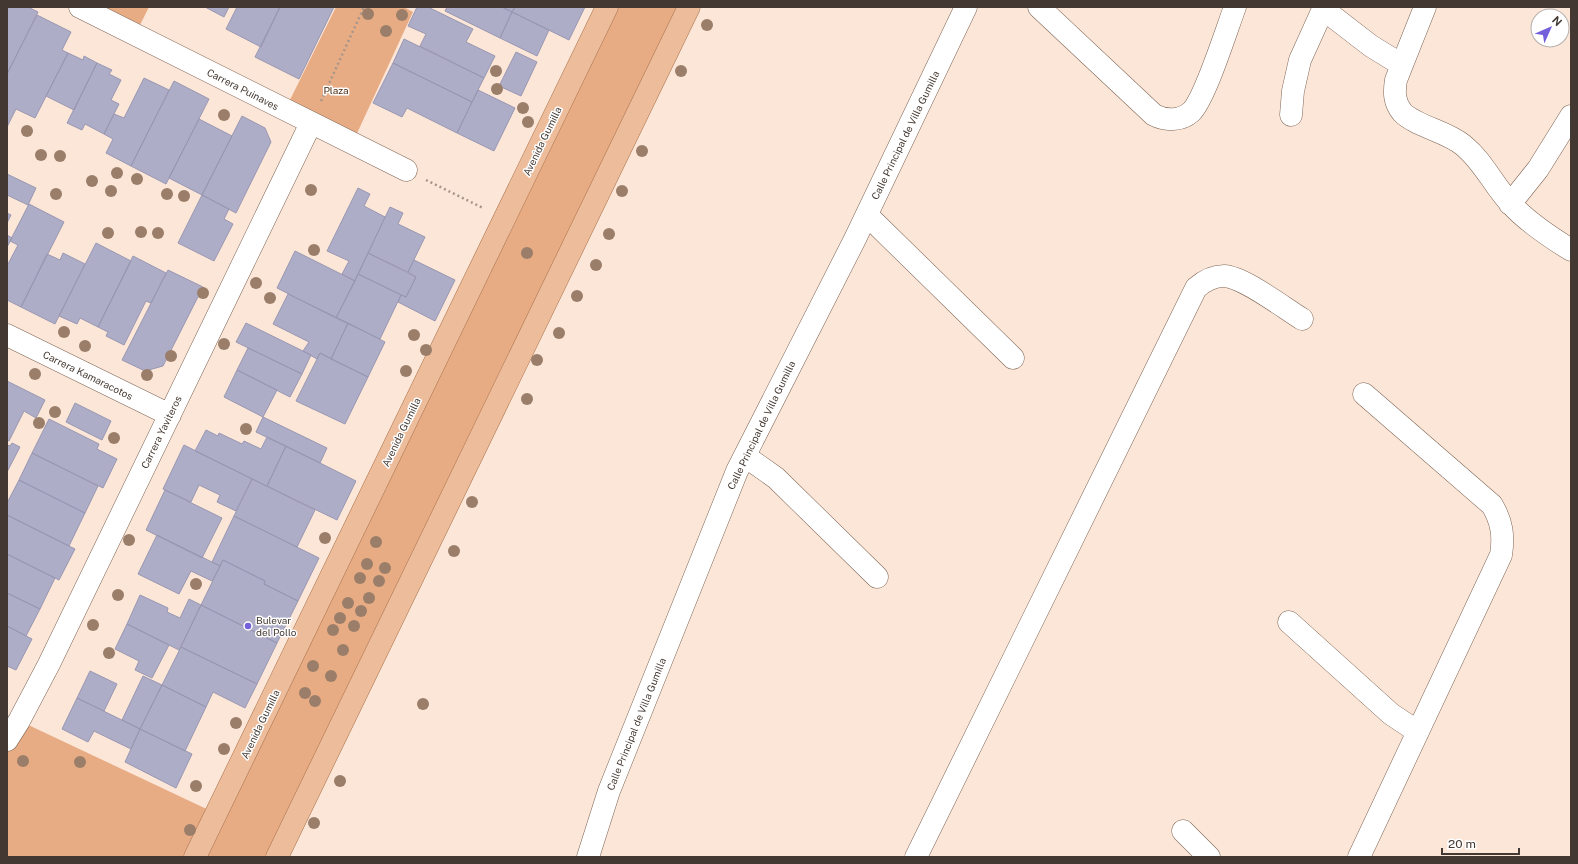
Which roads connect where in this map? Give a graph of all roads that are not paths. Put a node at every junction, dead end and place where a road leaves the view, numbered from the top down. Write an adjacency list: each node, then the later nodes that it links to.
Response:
1 (80, 7): 12 (street, Carrera Puinaves)
2 (607, 7): 28 (main road, Avenida Gumilla)
3 (689, 7): 29 (main road)
4 (966, 7): 15 (street, Calle Principal de Villa Gumilla)
5 (1039, 7): 6 (street)
6 (1235, 7)
7 (1425, 7): 9 (street)
8 (1324, 8): 9 (street); 10 (street)
9 (1402, 65): 14 (street)
10 (1291, 115)
11 (1571, 116): 14 (street)
12 (311, 123): 13 (street, Carrera Puinaves); 21 (street, Carrera Yaviteros)
13 (406, 170)
14 (1510, 204): 16 (street)
15 (866, 215): 19 (street); 22 (street, Calle Principal de Villa Gumilla)
16 (1571, 250)
17 (1302, 319): 31 (street)
18 (7, 335): 21 (street, Carrera Kamaracotos)
19 (1013, 358)
20 (1364, 394): 25 (street)
21 (170, 415): 26 (street, Carrera Yaviteros)
22 (745, 456): 23 (street); 30 (street, Calle Principal de Villa Gumilla)
23 (877, 577)
24 (1290, 622): 25 (street)
25 (1418, 732): 33 (street)
26 (7, 740)
27 (1183, 831): 32 (street)
28 (195, 857)
29 (277, 857)
30 (588, 857)
31 (916, 857)
32 (1210, 857)
33 (1359, 857)

